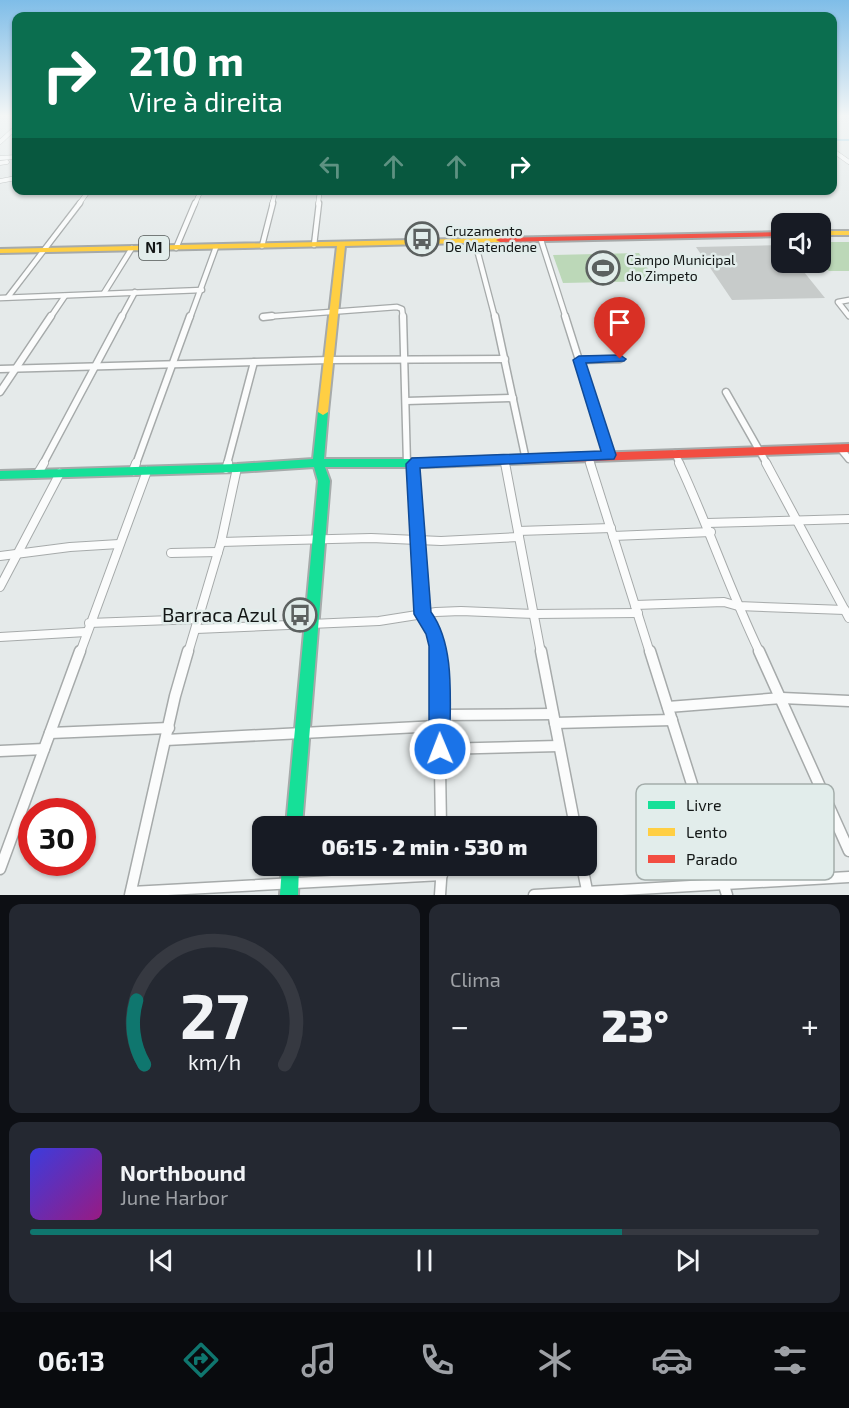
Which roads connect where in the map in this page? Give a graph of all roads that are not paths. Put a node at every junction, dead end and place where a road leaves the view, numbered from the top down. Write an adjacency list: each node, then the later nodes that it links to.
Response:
1 (7, 162): 2 (street)
2 (0, 163)
3 (85, 195): 18 (street)
4 (199, 195): 17 (street)
5 (275, 195): 14 (street)
6 (319, 195): 12 (street)
7 (849, 232): 8 (main road)
8 (831, 233)
9 (771, 234): 10 (main road, N1)
10 (541, 240): 11 (main road, N1); 34 (street)
11 (475, 242): 13 (main road, N1); 30 (street)
12 (314, 245): 13 (main road, N1); 14 (main road, N1)
13 (341, 245): 27 (main road)
14 (262, 246): 15 (main road, N1)
15 (216, 247): 17 (main road, N1); 20 (street)
16 (132, 248): 17 (main road, N1); 18 (main road, N1); 22 (street)
17 (176, 248)
18 (46, 250): 19 (main road, N1); 24 (street)
19 (0, 251)
20 (202, 290): 21 (street); 36 (street)
21 (135, 291): 22 (street); 37 (street)
22 (104, 293): 23 (street)
23 (65, 296): 24 (street); 39 (street)
24 (8, 297): 25 (street)
25 (0, 298)
26 (849, 300): 28 (street)
27 (335, 312): 29 (street); 32 (main road); 33 (street)
28 (849, 316)
29 (263, 317)
30 (505, 359): 33 (street); 42 (street)
31 (620, 359): 34 (street)
32 (330, 360): 33 (street); 35 (street); 52 (main road)
33 (405, 360): 43 (street)
34 (579, 360): 47 (street)
35 (254, 362): 36 (street); 54 (street)
36 (174, 364): 37 (street); 55 (street)
37 (94, 366): 39 (street); 58 (street)
38 (0, 369): 39 (street)
39 (16, 369): 40 (street)
40 (0, 392)
41 (726, 392): 45 (street)
42 (513, 398): 43 (street); 49 (street)
43 (406, 401): 53 (street)
44 (845, 448): 45 (main road); 50 (street)
45 (759, 450): 46 (main road); 61 (street)
46 (675, 453): 47 (main road); 62 (street)
47 (609, 455): 48 (main road)
48 (588, 456): 49 (main road); 63 (street)
49 (526, 459): 51 (main road)
50 (849, 459)
51 (504, 460): 53 (main road); 64 (street)
52 (318, 463): 53 (main road); 54 (main road); 66 (main road)
53 (410, 464): 65 (street)
54 (231, 468): 56 (main road); 68 (street)
55 (133, 471): 56 (main road); 57 (main road)
56 (147, 471): 67 (street)
57 (60, 473): 58 (main road); 70 (street)
58 (38, 474): 59 (main road)
59 (0, 475)
60 (849, 519): 61 (street)
61 (799, 521): 62 (street); 74 (street)
62 (709, 528): 63 (street); 73 (street)
63 (612, 532): 64 (street); 75 (street)
64 (518, 534): 65 (street); 77 (street)
65 (416, 538): 66 (street); 76 (street)
66 (319, 539): 68 (street); 79 (main road)
67 (119, 544): 70 (street); 80 (street)
68 (219, 547): 69 (street); 78 (street)
69 (171, 553)
70 (18, 555): 71 (street); 72 (street)
71 (0, 556)
72 (0, 587)
73 (738, 606): 74 (street); 75 (street); 83 (street)
74 (846, 608)
75 (636, 609): 77 (street); 85 (street)
76 (422, 614): 77 (street); 79 (street); 86 (street)
77 (535, 614): 87 (street)
78 (200, 620): 80 (street); 81 (street)
79 (312, 625): 81 (street); 92 (main road)
80 (88, 627): 82 (street); 91 (street)
81 (196, 629): 90 (street)
82 (0, 638)
83 (782, 698): 84 (street); 85 (street); 99 (street)
84 (849, 701)
85 (668, 707): 88 (street)
86 (439, 715): 87 (street); 89 (street)
87 (554, 719): 88 (street); 94 (street)
88 (672, 720): 98 (street)
89 (438, 726): 92 (street); 96 (street)
90 (168, 728): 91 (street); 93 (street)
91 (50, 733): 95 (street)
92 (303, 735): 93 (street); 101 (main road)
93 (166, 740): 116 (street)
94 (559, 746): 96 (street); 103 (street)
95 (44, 749): 97 (street); 106 (street)
96 (440, 749): 102 (street)
97 (0, 751)
98 (692, 784)
99 (822, 784)
100 (834, 809): 104 (street)
101 (295, 816)
102 (441, 816)
103 (573, 816)
104 (844, 830): 105 (street)
105 (849, 851)
106 (0, 869)
107 (394, 876): 115 (street)
108 (442, 876): 118 (street)
109 (584, 876): 117 (street)
110 (849, 877): 111 (street)
111 (834, 878)
112 (723, 880): 114 (street)
113 (786, 880): 114 (street)
114 (724, 883): 117 (street); 120 (street)
115 (290, 889): 116 (street)
116 (131, 894)
117 (588, 894): 119 (street)
118 (440, 895)
119 (534, 895)
120 (727, 895)

